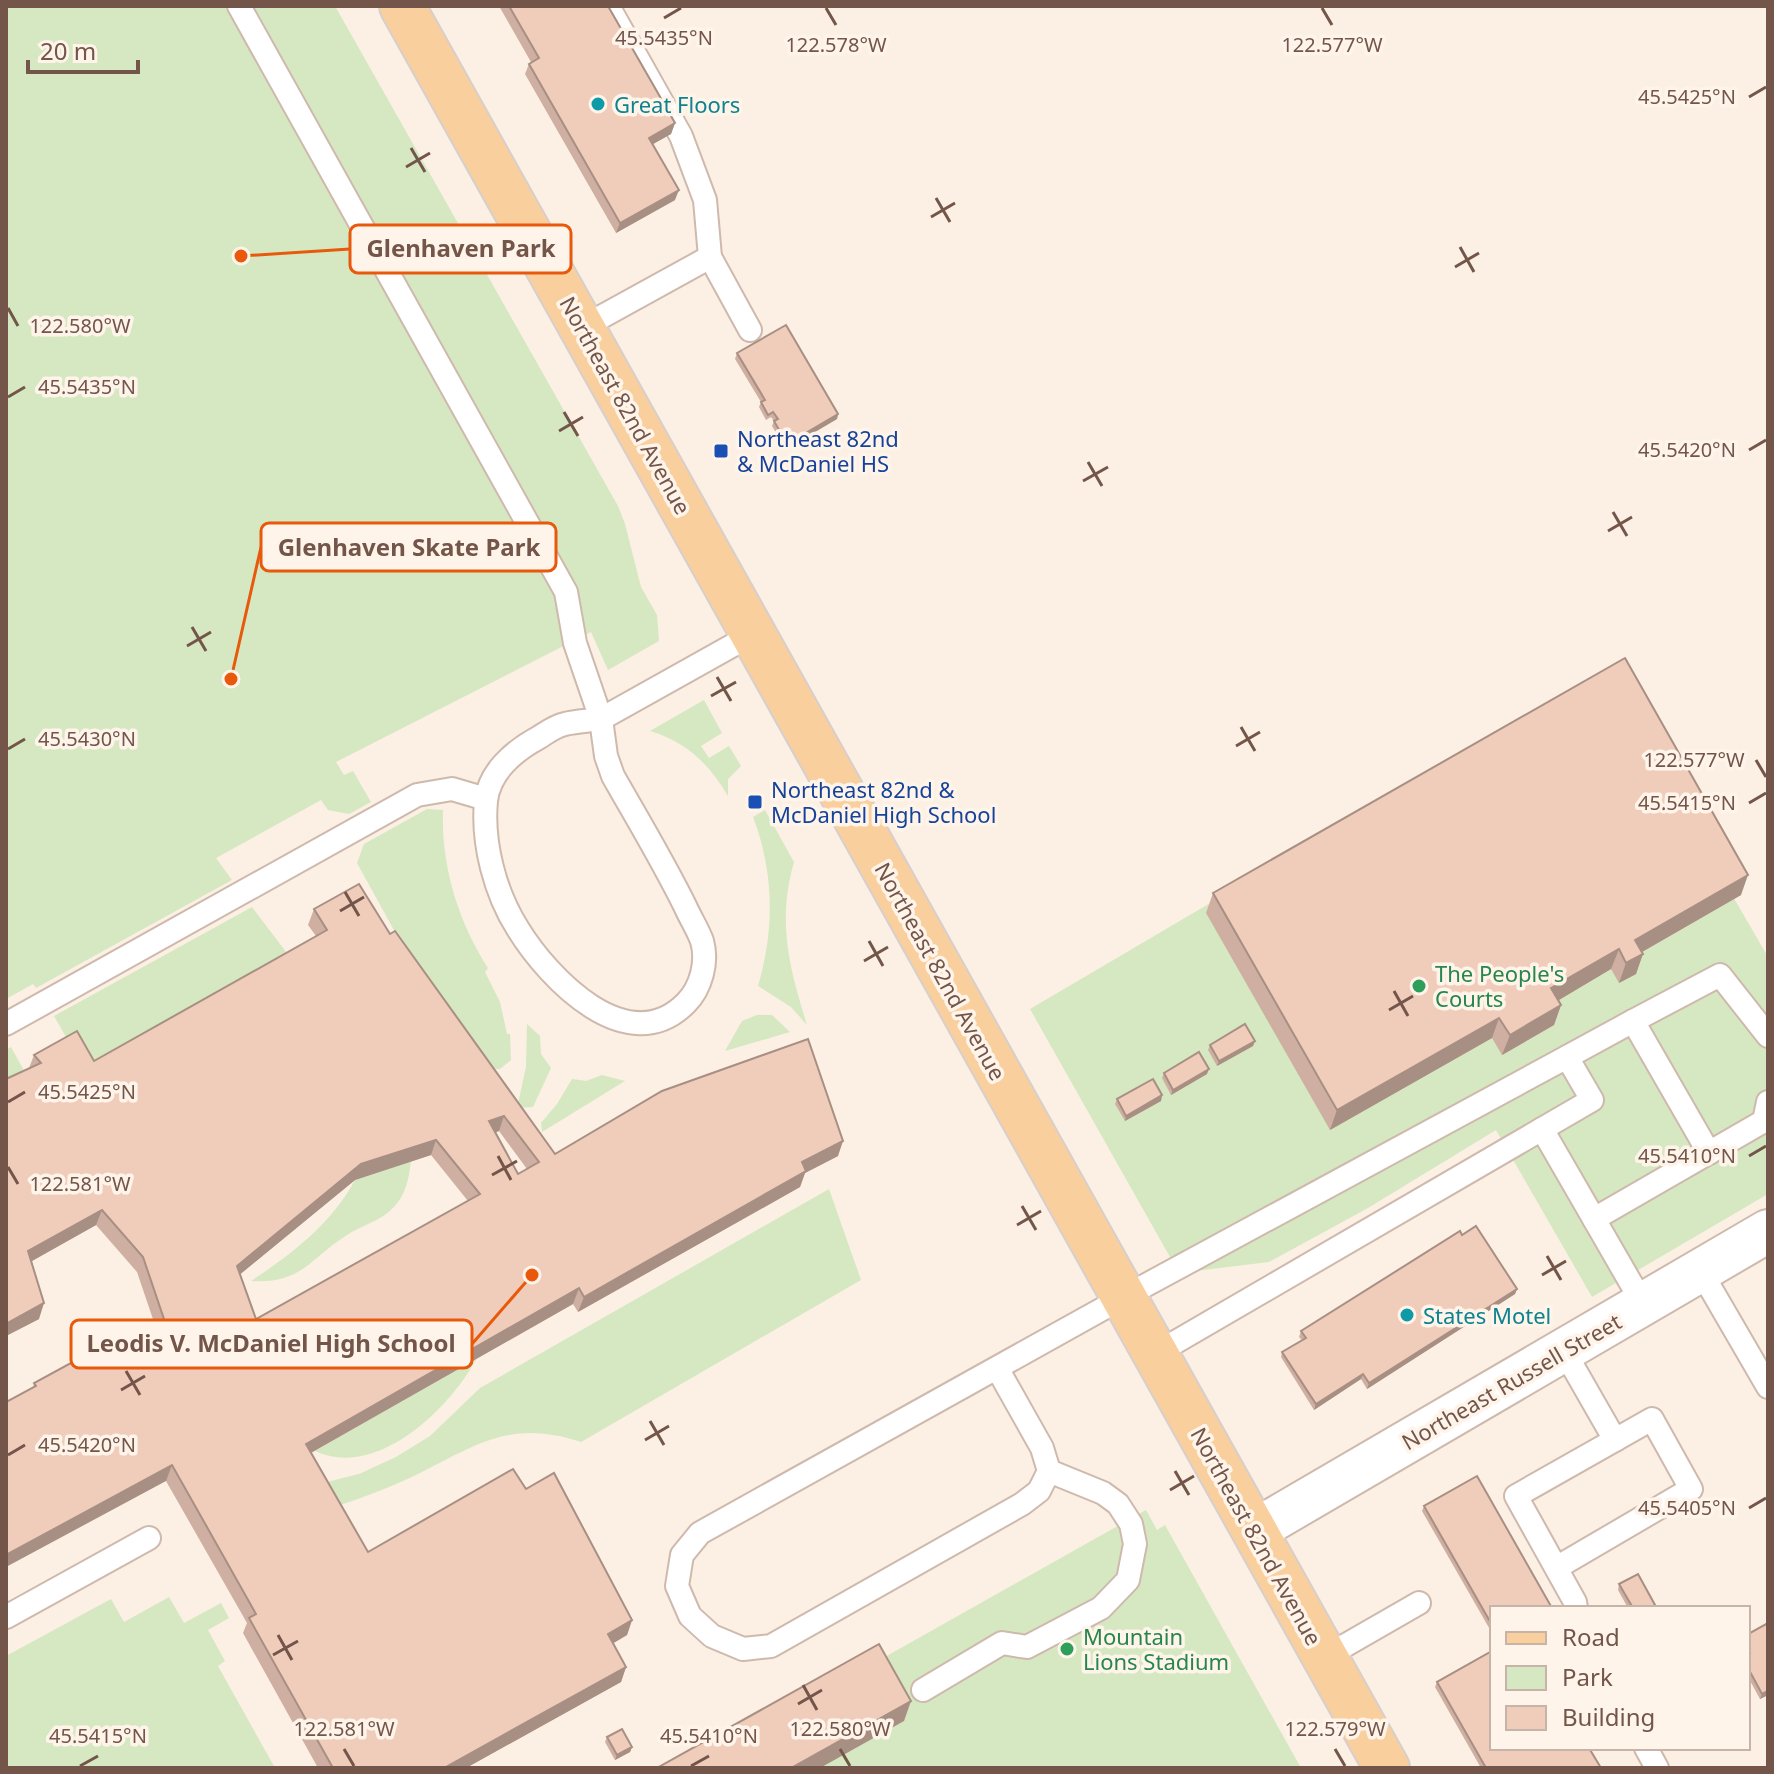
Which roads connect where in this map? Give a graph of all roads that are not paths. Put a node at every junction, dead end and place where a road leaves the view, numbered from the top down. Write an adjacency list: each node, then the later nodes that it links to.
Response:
1 (239, 6): 8 (lane)
2 (402, 6): 5 (main road, Northeast 82nd Avenue)
3 (608, 6): 4 (lane)
4 (710, 257): 5 (lane); 6 (lane)
5 (583, 327): 7 (main road, Northeast 82nd Avenue)
6 (750, 330)
7 (753, 634): 8 (lane); 20 (main road, Northeast 82nd Avenue)
8 (601, 719): 9 (lane); 9 (lane)
9 (486, 799): 11 (lane)
10 (1633, 1021): 12 (lane); 13 (lane); 16 (lane)
11 (6, 1024)
12 (1768, 1036)
13 (1567, 1057): 15 (lane); 20 (lane)
14 (1768, 1102): 16 (lane)
15 (1542, 1129): 17 (lane); 23 (lane)
16 (1709, 1153): 17 (lane)
17 (1594, 1219): 21 (lane)
18 (1768, 1231): 19 (street, Northeast Russell Street)
19 (1700, 1270): 21 (street, Northeast Russell Street); 25 (lane)
20 (1124, 1297): 23 (main road, Northeast 82nd Avenue); 24 (lane)
21 (1643, 1304): 22 (street, Northeast Russell Street)
22 (1564, 1351): 26 (lane); 28 (street, Northeast Russell Street)
23 (1155, 1354): 28 (main road, Northeast 82nd Avenue)
24 (997, 1368): 27 (lane); 27 (lane)
25 (1768, 1387)
26 (1615, 1440): 30 (lane); 30 (lane)
27 (1049, 1471): 35 (lane)
28 (1254, 1531): 34 (main road, Northeast 82nd Avenue)
29 (149, 1538): 33 (lane)
30 (1556, 1568): 32 (lane)
31 (1419, 1603): 34 (lane)
32 (1576, 1606)
33 (6, 1617)
34 (1325, 1657): 37 (main road, Northeast 82nd Avenue)
35 (923, 1690)
36 (1647, 1750): 38 (lane)
37 (1387, 1768)
38 (1657, 1768)

